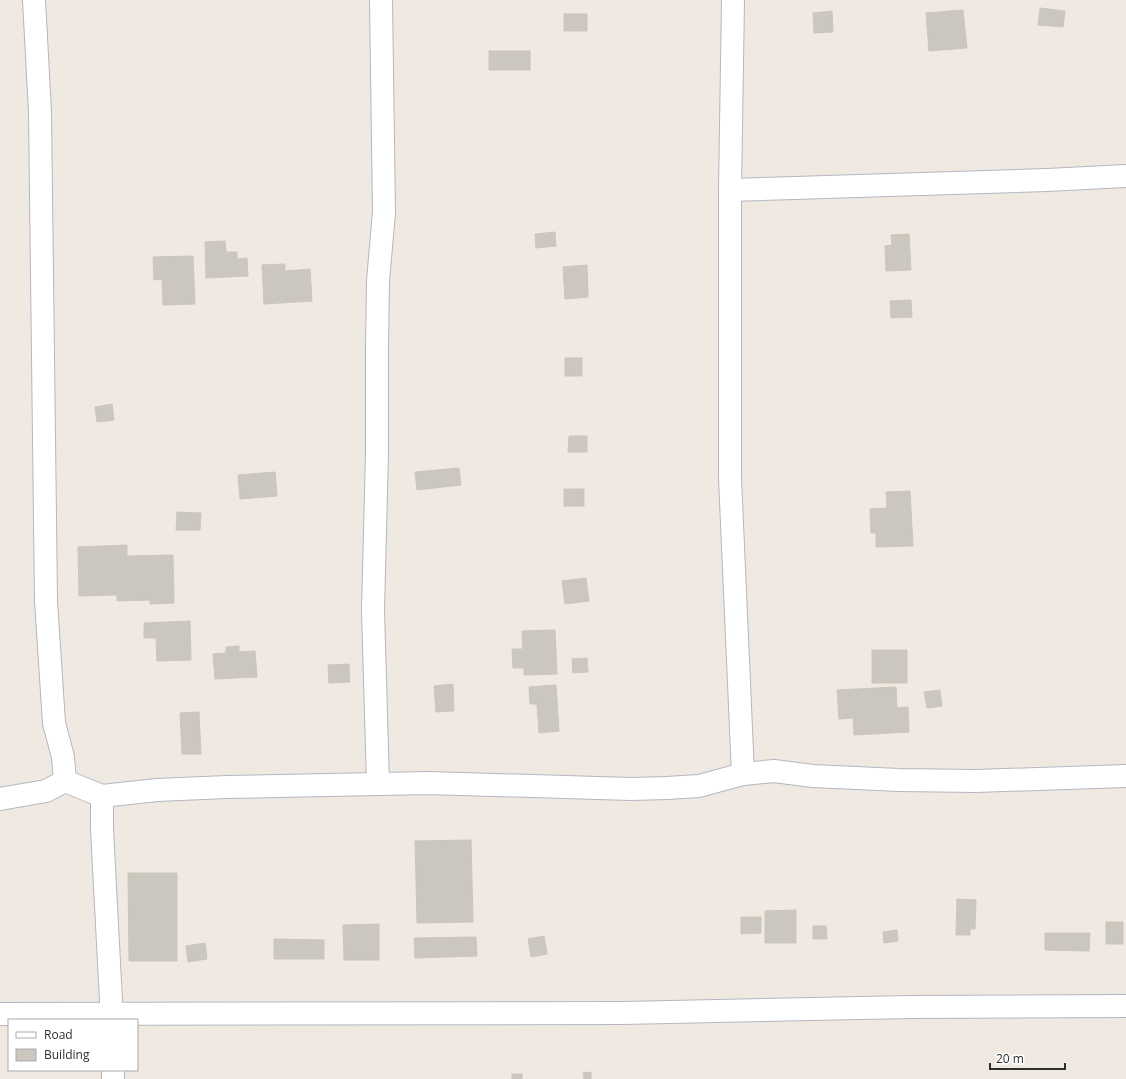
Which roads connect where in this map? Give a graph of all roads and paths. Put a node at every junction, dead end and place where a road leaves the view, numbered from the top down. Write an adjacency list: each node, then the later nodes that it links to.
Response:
1 (34, 0): 8 (street)
2 (381, 0): 9 (street)
3 (733, 0): 5 (street)
4 (1126, 176): 5 (street)
5 (730, 190): 6 (street)
6 (743, 774): 7 (street); 9 (street)
7 (1126, 776)
8 (65, 781): 10 (street); 11 (street)
9 (378, 784): 10 (street)
10 (102, 796): 14 (street)
11 (0, 799)
12 (1126, 1006): 14 (street)
13 (0, 1014): 14 (street)
14 (112, 1017)

